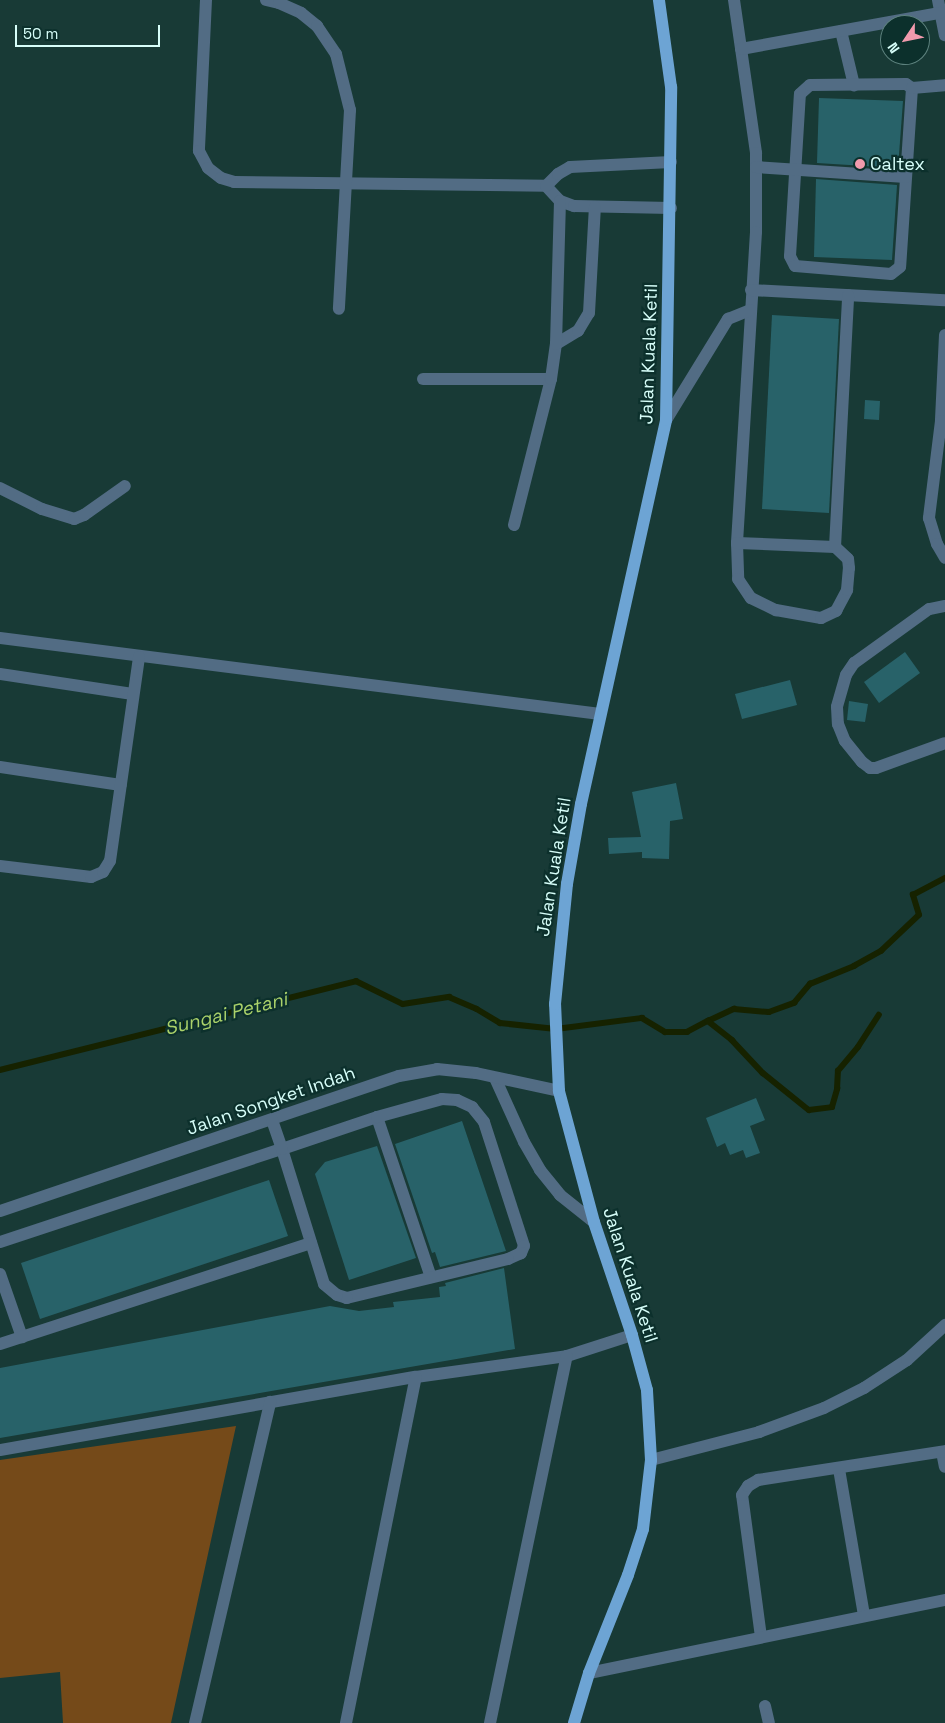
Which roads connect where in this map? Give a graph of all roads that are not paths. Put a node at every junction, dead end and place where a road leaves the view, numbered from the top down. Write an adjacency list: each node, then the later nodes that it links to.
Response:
1 (206, 0): 17 (street)
2 (266, 0): 17 (street)
3 (659, 0): 13 (main road, Jalan Kuala Ketil)
4 (734, 0): 9 (street)
5 (938, 0): 6 (street)
6 (940, 13): 7 (street); 8 (street)
7 (841, 31): 9 (street); 10 (street)
8 (945, 35)
9 (741, 49): 14 (street)
10 (854, 85): 12 (street); 15 (street)
11 (945, 86): 12 (street)
12 (912, 88): 16 (street)
13 (671, 162): 18 (street); 21 (main road, Jalan Kuala Ketil)
14 (756, 167): 15 (street); 22 (street)
15 (795, 170): 16 (street); 16 (street)
16 (906, 177)
17 (347, 184): 18 (street); 25 (street)
18 (546, 186): 19 (street)
19 (560, 201): 20 (street); 28 (street)
20 (595, 207): 21 (street); 28 (street)
21 (671, 208): 31 (main road, Jalan Kuala Ketil)
22 (751, 290): 23 (street); 26 (street)
23 (848, 295): 24 (street); 36 (street)
24 (945, 300)
25 (339, 309)
26 (750, 310): 31 (street); 35 (street)
27 (945, 335): 37 (street)
28 (556, 344): 30 (street)
29 (423, 379): 30 (street)
30 (551, 379): 34 (street)
31 (666, 420): 43 (main road, Jalan Kuala Ketil)
32 (125, 486): 33 (street)
33 (0, 488)
34 (514, 526)
35 (737, 543): 36 (street); 36 (street)
36 (835, 547)
37 (945, 558)
38 (945, 606): 44 (street)
39 (0, 638): 40 (street)
40 (139, 656): 42 (street); 43 (street)
41 (0, 674): 42 (street)
42 (133, 694): 46 (street)
43 (600, 714): 49 (main road, Jalan Kuala Ketil)
44 (945, 743)
45 (0, 767): 46 (street)
46 (122, 785): 47 (street)
47 (0, 866)
48 (495, 1078): 49 (street, Jalan Songket Indah); 51 (street, Jalan Songket Indah); 54 (street)
49 (560, 1091): 54 (main road, Jalan Kuala Ketil)
50 (377, 1117): 52 (street); 58 (street); 58 (street)
51 (272, 1120): 52 (street); 53 (street, Jalan Songket Indah)
52 (282, 1149): 55 (street); 56 (street)
53 (0, 1211)
54 (594, 1222): 60 (main road, Jalan Kuala Ketil)
55 (0, 1242)
56 (311, 1243): 58 (street); 61 (street)
57 (0, 1274): 61 (street)
58 (431, 1278)
59 (945, 1325): 68 (street)
60 (632, 1335): 63 (street); 68 (main road, Jalan Kuala Ketil)
61 (22, 1337): 62 (street)
62 (0, 1344)
63 (568, 1356): 64 (street); 78 (street)
64 (416, 1377): 65 (street); 77 (street)
65 (270, 1402): 66 (street); 76 (street)
66 (0, 1450)
67 (944, 1452): 69 (street); 70 (street)
68 (651, 1460): 74 (main road, Jalan Kuala Ketil)
69 (945, 1467)
70 (839, 1469): 72 (street); 73 (street)
71 (945, 1600): 72 (street)
72 (864, 1616): 73 (street)
73 (761, 1637): 74 (street)
74 (590, 1673): 79 (main road, Jalan Kuala Ketil)
75 (765, 1706): 80 (street)
76 (195, 1723)
77 (346, 1723)
78 (490, 1723)
79 (574, 1723)
80 (769, 1723)

